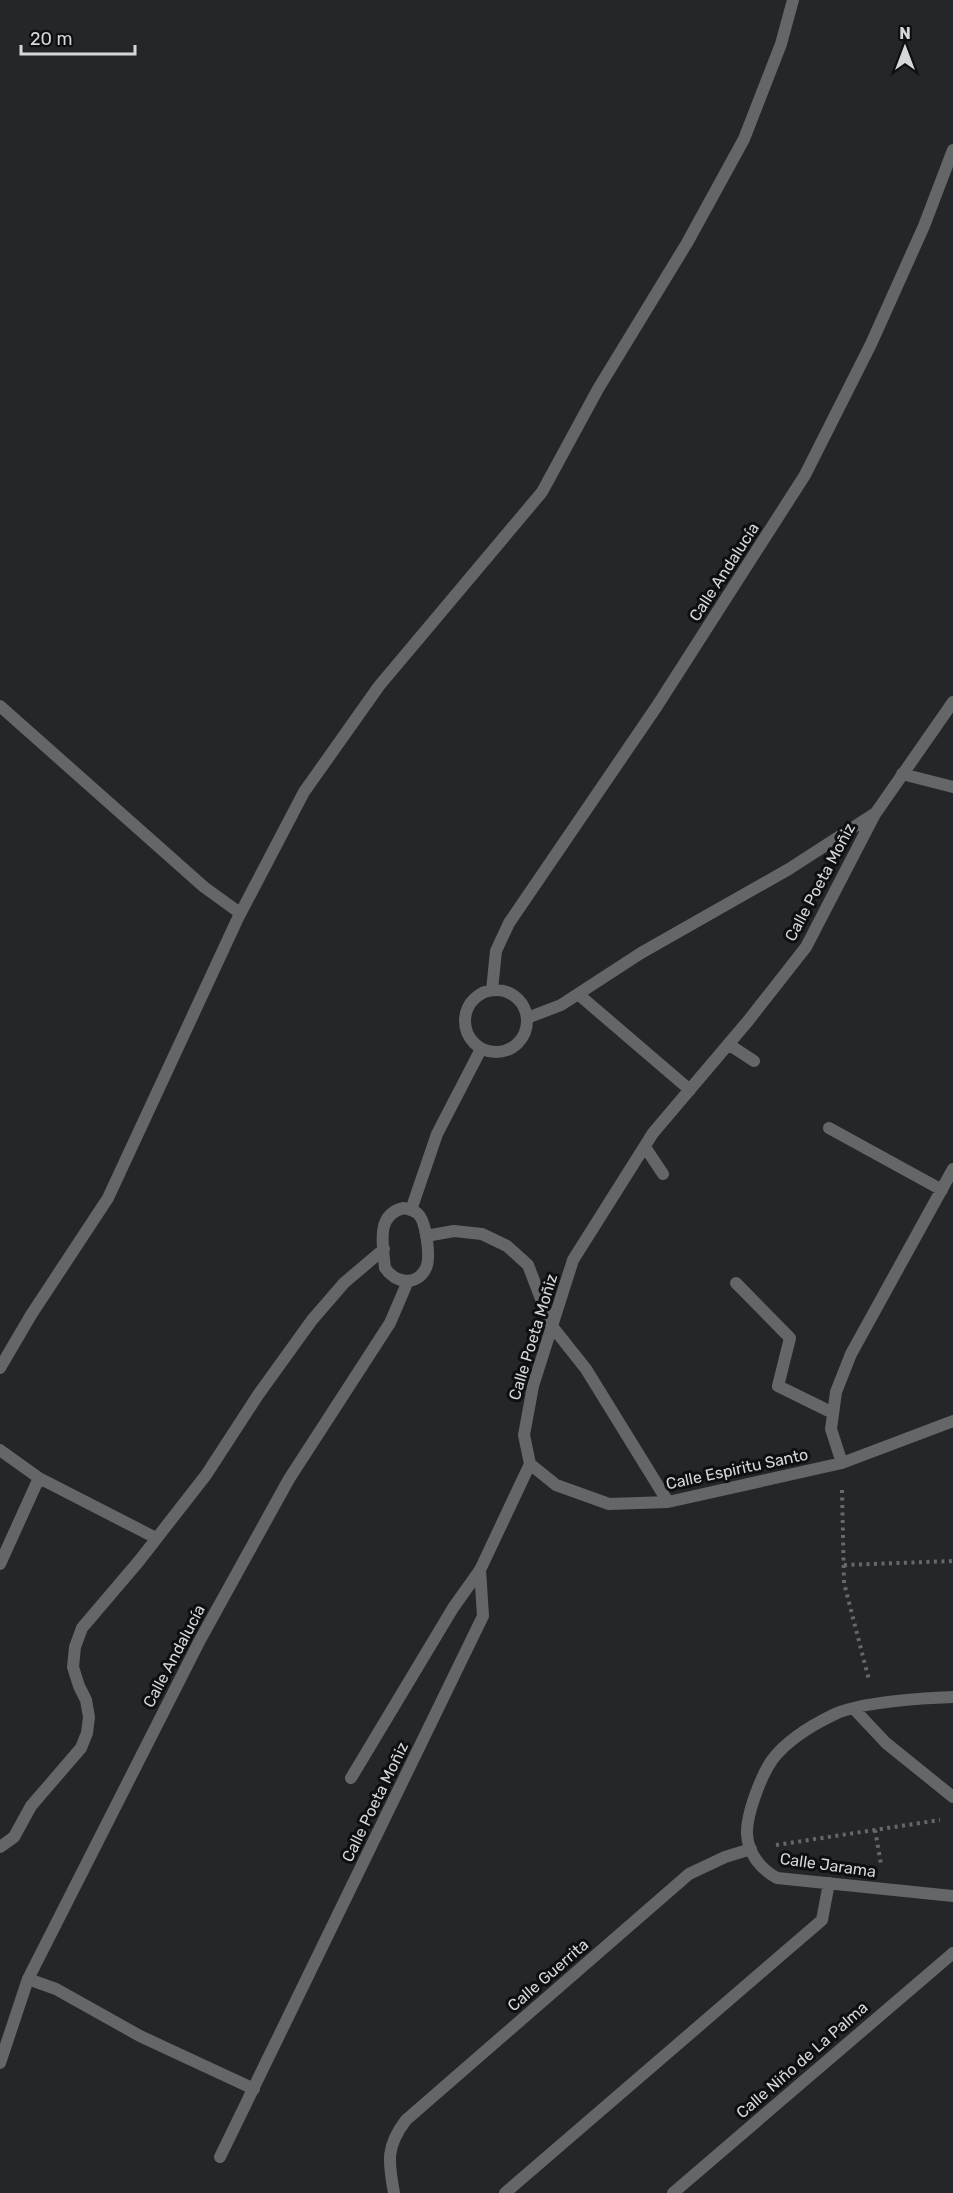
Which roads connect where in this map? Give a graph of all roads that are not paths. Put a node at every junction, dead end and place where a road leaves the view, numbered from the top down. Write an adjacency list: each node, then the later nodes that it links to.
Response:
1 (793, 0): 8 (street)
2 (953, 150): 9 (street, Calle Andalucía)
3 (953, 702): 5 (street, Calle Poeta Moñiz)
4 (0, 706): 8 (street)
5 (902, 774): 6 (street); 7 (street, Calle Poeta Moñiz)
6 (953, 787)
7 (875, 814): 10 (street); 12 (street, Calle Poeta Moñiz)
8 (240, 913): 27 (street)
9 (492, 990): 11 (street); 13 (street)
10 (578, 994): 11 (street); 15 (street)
11 (527, 1018): 13 (street)
12 (728, 1044): 14 (street); 15 (street, Calle Poeta Moñiz)
13 (481, 1049): 21 (street)
14 (754, 1061)
15 (690, 1090): 17 (street, Calle Poeta Moñiz)
16 (829, 1128): 20 (street)
17 (645, 1147): 19 (street); 26 (street, Calle Poeta Moñiz)
18 (953, 1169): 20 (street)
19 (663, 1174)
20 (942, 1190): 28 (street)
21 (411, 1210): 22 (street); 23 (street)
22 (426, 1236): 24 (street); 26 (street)
23 (384, 1250): 24 (street); 35 (street)
24 (408, 1281): 47 (street, Calle Andalucía)
25 (736, 1283): 28 (street)
26 (551, 1325): 32 (street, Calle Poeta Moñiz); 34 (street)
27 (0, 1368)
28 (833, 1413): 31 (street)
29 (953, 1421): 31 (street, Calle Espiritu Santo)
30 (0, 1450): 33 (street)
31 (842, 1463): 34 (street, Calle Espiritu Santo)
32 (530, 1464): 34 (street, Calle Espiritu Santo); 37 (street, Calle Poeta Moñiz)
33 (39, 1478): 35 (street); 36 (street)
34 (668, 1502)
35 (156, 1538): 42 (street)
36 (0, 1564)
37 (480, 1570): 40 (street); 49 (street, Calle Poeta Moñiz)
38 (953, 1697): 39 (street)
39 (854, 1709): 41 (street); 43 (street)
40 (351, 1778)
41 (953, 1797)
42 (0, 1847)
43 (751, 1849): 44 (street, Calle Jarama); 51 (street, Calle Guerrita)
44 (829, 1883): 45 (street, Calle Jarama); 52 (street)
45 (953, 1896)
46 (953, 1953): 53 (street, Calle Niño de La Palma)
47 (28, 1979): 48 (street, Calle Andalucía); 49 (street)
48 (0, 2063)
49 (254, 2090): 50 (street, Calle Poeta Moñiz)
50 (220, 2157)
51 (394, 2193)
52 (505, 2193)
53 (673, 2193)

